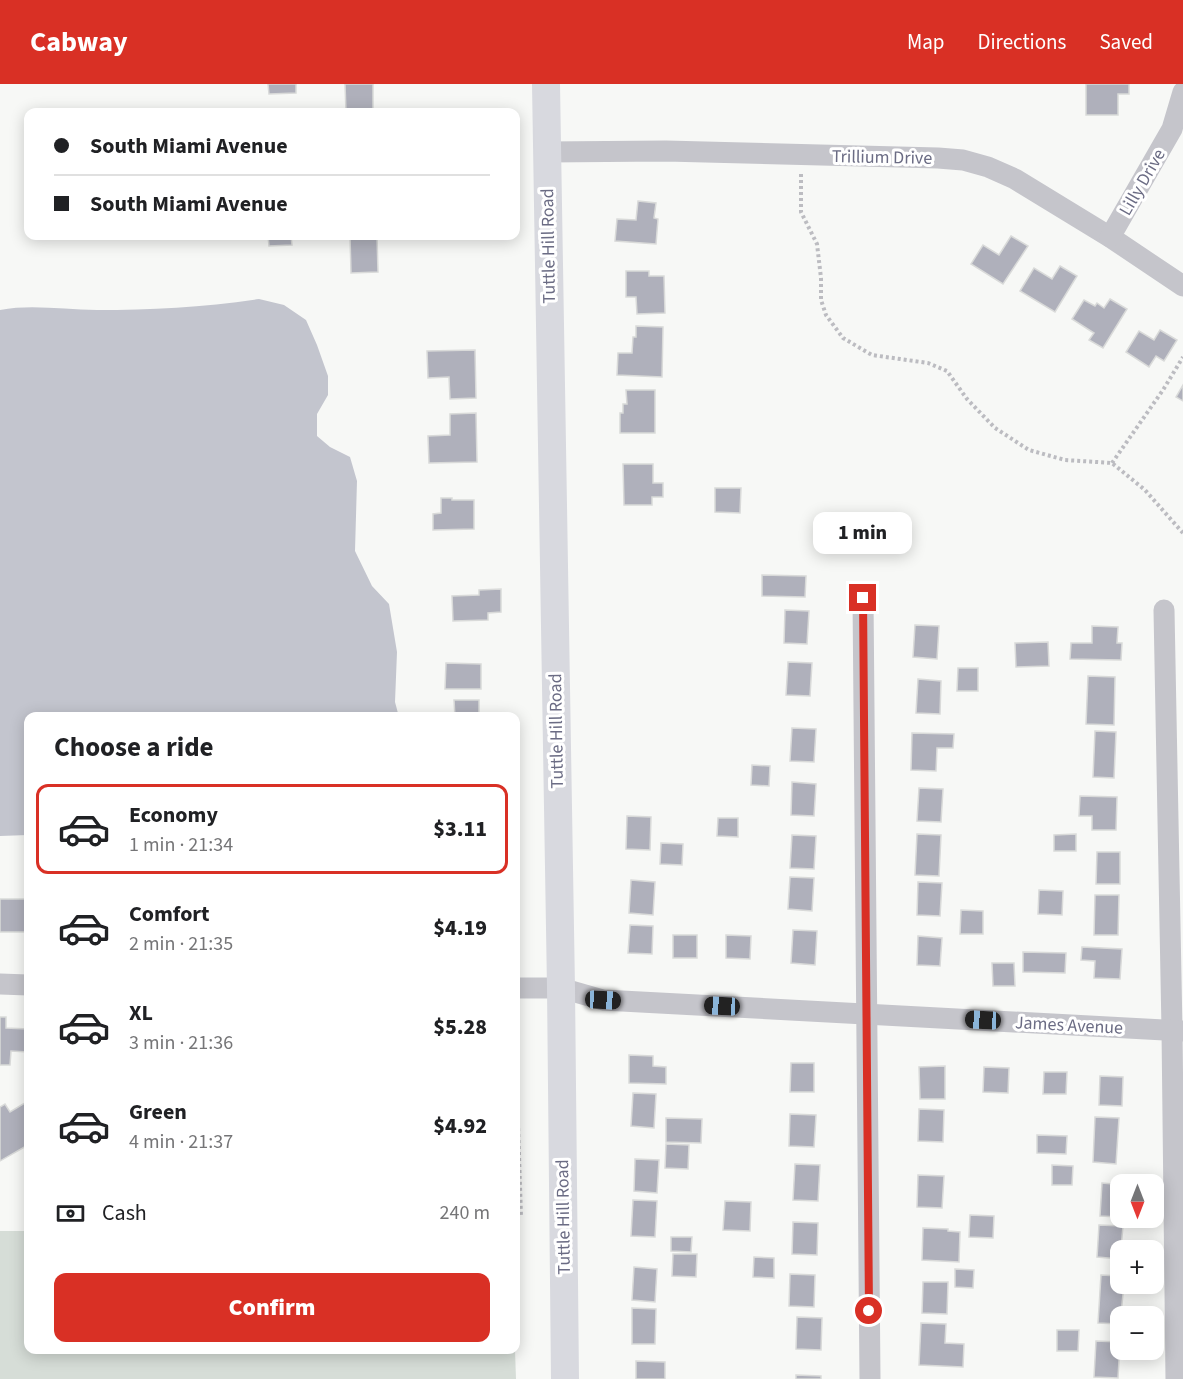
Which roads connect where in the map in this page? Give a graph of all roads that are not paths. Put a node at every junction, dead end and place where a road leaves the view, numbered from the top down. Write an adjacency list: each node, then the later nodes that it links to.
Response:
1 (546, 84): 3 (main road, Tuttle Hill Road)
2 (1183, 92): 4 (street, Lilly Drive)
3 (547, 152): 4 (street, Trillium Drive); 11 (main road, Tuttle Hill Road)
4 (1110, 237): 5 (street, Trillium Drive)
5 (1183, 286)
6 (863, 598): 12 (street)
7 (1164, 610): 13 (street)
8 (0, 984): 9 (street)
9 (24, 985)
10 (520, 988): 11 (street, James Avenue)
11 (561, 988): 12 (street, James Avenue); 14 (main road, Tuttle Hill Road)
12 (868, 1014): 13 (street, James Avenue); 15 (street)
13 (1178, 1030): 16 (street)
14 (565, 1379)
15 (870, 1379)
16 (1176, 1379)

